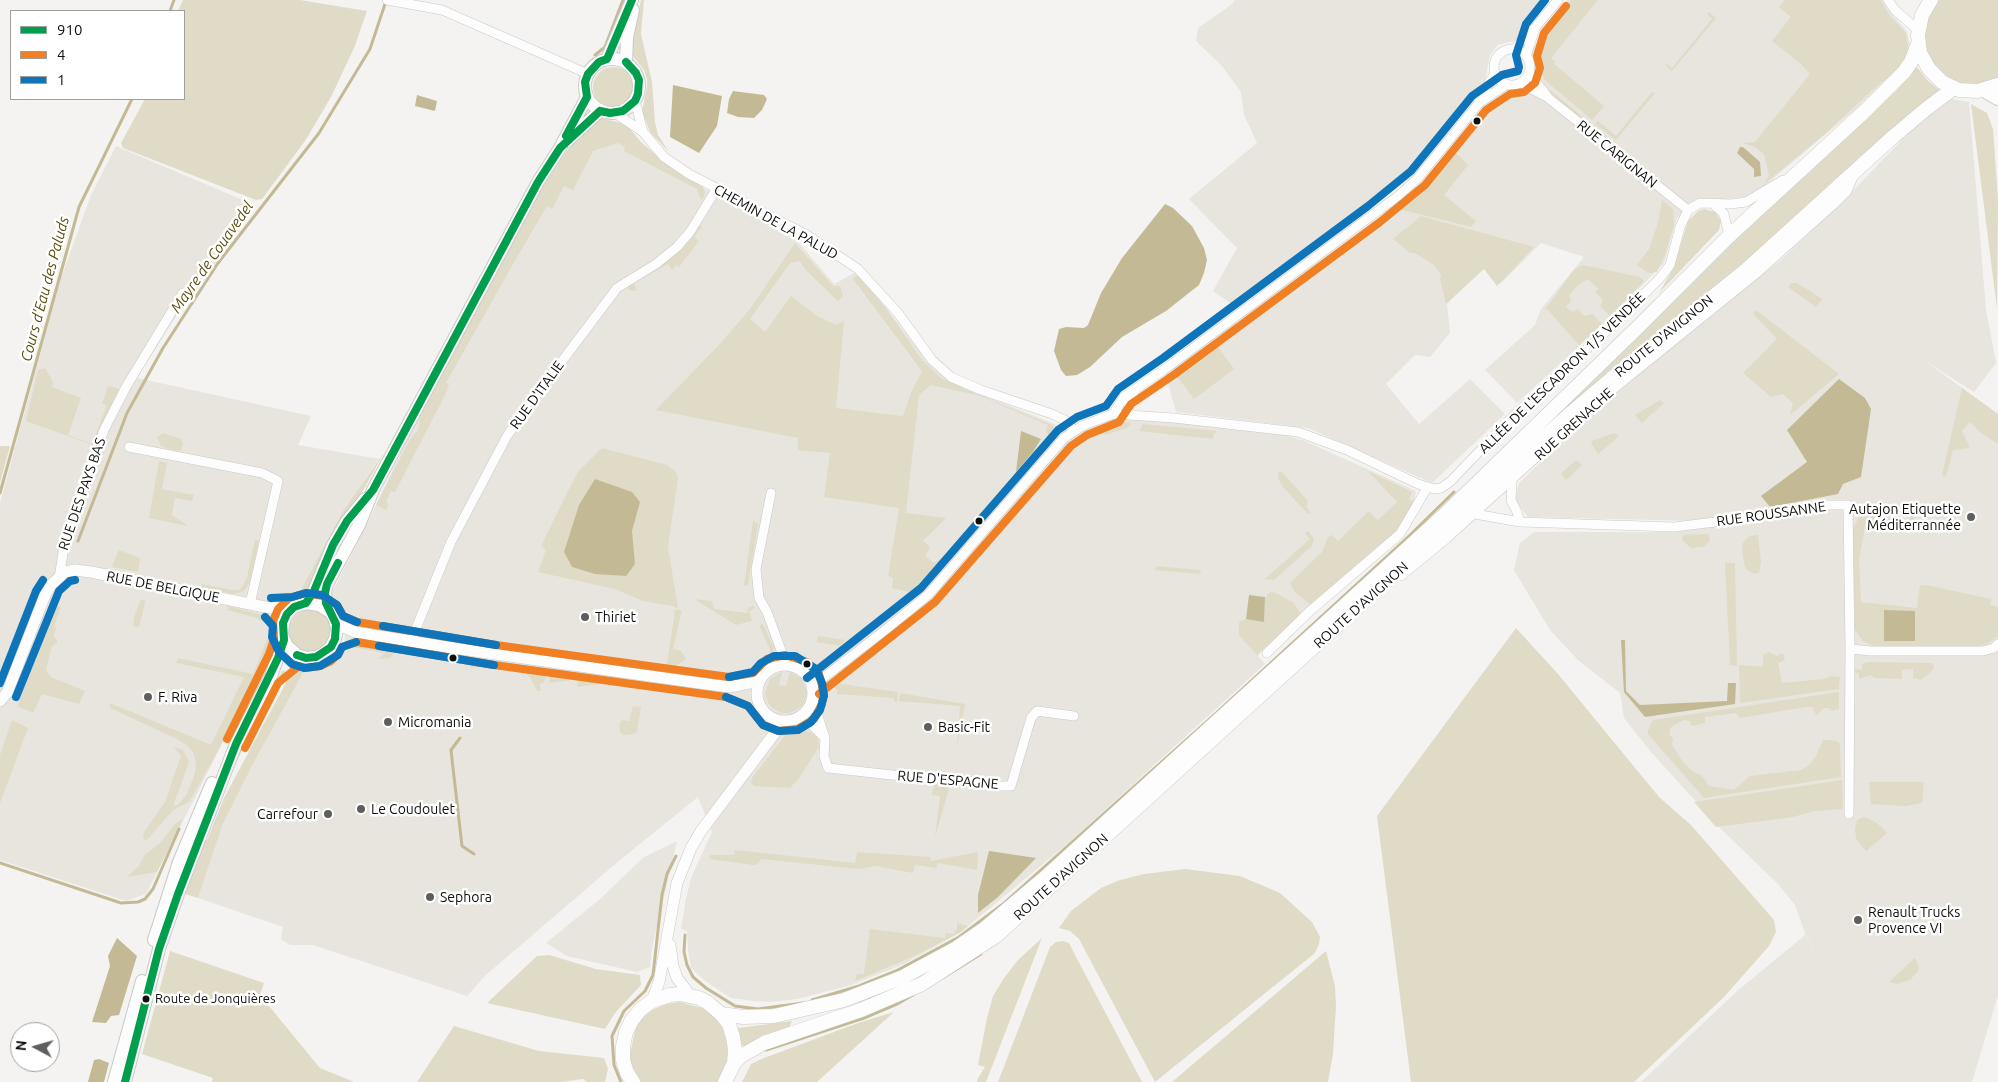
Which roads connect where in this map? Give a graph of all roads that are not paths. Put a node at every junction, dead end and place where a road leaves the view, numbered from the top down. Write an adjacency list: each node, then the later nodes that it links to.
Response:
1 (634, 0): 10 (main road); 11 (main road)
2 (1558, 0): 6 (street)
3 (1888, 0): 7 (street)
4 (1931, 0): 7 (main road, ROUTE D'AVIGNON)
5 (391, 1): 14 (street)
6 (1534, 28): 8 (street); 9 (street)
7 (1918, 37): 17 (main road); 28 (main road, ROUTE D'AVIGNON)
8 (1515, 49): 9 (street); 12 (street)
9 (1526, 56): 13 (street)
10 (607, 59): 11 (main road); 14 (main road)
11 (626, 62): 21 (main road)
12 (1495, 73): 16 (street); 22 (street)
13 (1529, 73): 15 (street); 20 (street, RUE CARIGNAN)
14 (588, 74): 19 (main road)
15 (1520, 83): 16 (street); 20 (street, RUE CARIGNAN)
16 (1508, 84): 22 (street)
17 (1954, 88): 18 (main road); 27 (main road, ROUTE D'AVIGNON)
18 (1994, 91)
19 (587, 97): 23 (main road); 26 (main road)
20 (1548, 97): 31 (street, RUE CARIGNAN)
21 (635, 101): 24 (main road); 25 (street, CHEMIN DE LA PALUD)
22 (1479, 103): 34 (street)
23 (600, 111): 24 (main road); 26 (main road)
24 (615, 113): 25 (street, CHEMIN DE LA PALUD)
25 (643, 132): 29 (street, CHEMIN DE LA PALUD)
26 (560, 148): 41 (main road)
27 (1862, 164): 39 (street, RUE GRENACHE); 46 (main road, ROUTE D'AVIGNON)
28 (1805, 166): 30 (street); 32 (main road, ROUTE D'AVIGNON)
29 (717, 188): 37 (street, CHEMIN DE LA PALUD); 57 (street, RUE D'ITALIE)
30 (1714, 204): 31 (street); 32 (street)
31 (1688, 210): 40 (street, ALLÉE DE L'ESCADRON 1/5 VENDÉE)
32 (1729, 236): 83 (main road, ROUTE D'AVIGNON)
33 (183, 293): 45 (street, RUE DES PAYS BAS)
34 (1136, 388): 35 (street); 36 (street)
35 (1127, 413): 36 (street); 40 (street)
36 (1113, 414): 37 (street)
37 (1073, 430): 65 (street)
38 (129, 447): 48 (street)
39 (1512, 480): 43 (street, RUE GRENACHE); 44 (street)
40 (1427, 488): 60 (street)
41 (372, 490): 47 (main road); 51 (main road)
42 (771, 493): 62 (street)
43 (1475, 514): 44 (street, RUE ROUSSANNE); 46 (street, RUE GRENACHE)
44 (1520, 522): 59 (street, RUE ROUSSANNE)
45 (59, 578): 48 (street, RUE DE BELGIQUE); 67 (street, RUE DES PAYS BAS)
46 (1368, 599): 84 (main road, ROUTE D'AVIGNON)
47 (306, 603): 49 (main road); 51 (main road)
48 (250, 604): 50 (street, RUE DE BELGIQUE)
49 (294, 607): 50 (street, RUE DE BELGIQUE); 52 (main road)
50 (270, 608): 52 (street)
51 (330, 612): 53 (main road)
52 (283, 623): 56 (main road)
53 (336, 624): 54 (street); 55 (main road)
54 (355, 632): 55 (street); 57 (street)
55 (335, 639): 61 (main road)
56 (284, 640): 61 (main road); 63 (main road)
57 (411, 641): 66 (street)
58 (1998, 644): 59 (street)
59 (1850, 652): 76 (street, RUE ROUSSANNE)
60 (1267, 653)
61 (297, 655): 63 (main road)
62 (784, 665): 64 (street); 65 (street)
63 (271, 676): 75 (main road)
64 (759, 681): 66 (street); 68 (street)
65 (813, 686): 69 (street)
66 (729, 687): 68 (street)
67 (0, 701)
68 (758, 701): 71 (street)
69 (813, 701): 72 (street); 73 (street, RUE D'ESPAGNE)
70 (1074, 716): 73 (street, RUE D'ESPAGNE)
71 (769, 717): 72 (street); 74 (street)
72 (795, 720): 73 (street); 74 (street)
73 (825, 738)
74 (768, 742): 79 (street)
75 (236, 744): 77 (main road); 78 (main road)
76 (1849, 814)
77 (174, 902): 78 (main road); 80 (main road)
78 (158, 930): 80 (street); 85 (main road)
79 (669, 930): 81 (street); 82 (street)
80 (147, 993): 86 (main road)
81 (690, 996): 82 (main road); 83 (main road)
82 (652, 1001): 87 (main road)
83 (721, 1014): 84 (main road)
84 (734, 1063): 88 (main road)
85 (114, 1082)
86 (125, 1082)
87 (633, 1082)
88 (725, 1082)

